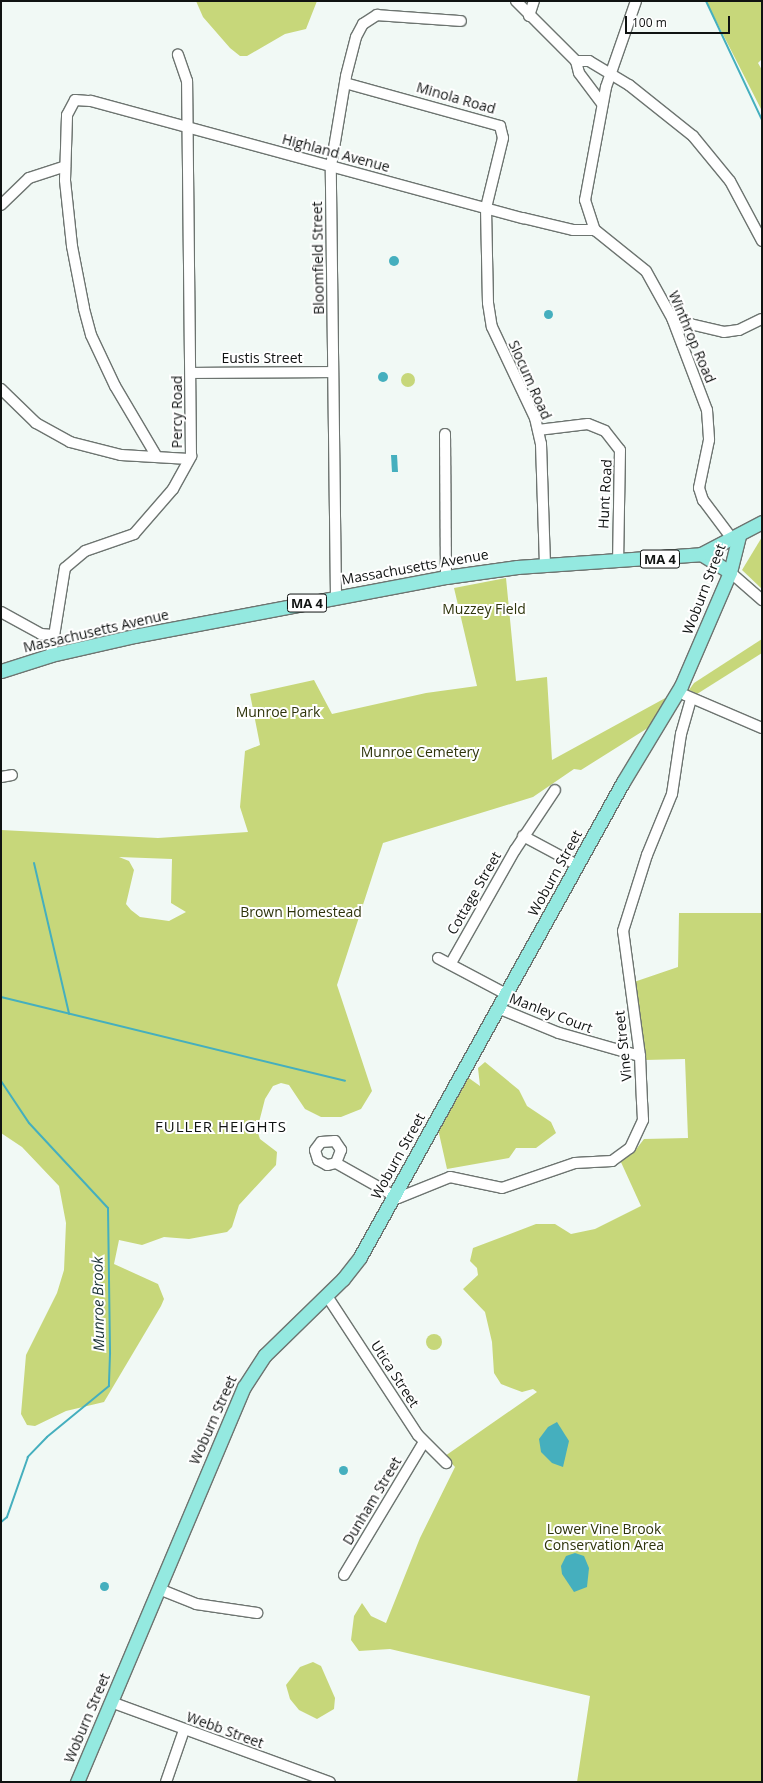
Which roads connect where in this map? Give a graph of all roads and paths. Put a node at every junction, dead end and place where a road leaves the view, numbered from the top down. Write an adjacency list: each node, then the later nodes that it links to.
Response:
1 (516, 1): 4 (street)
2 (534, 1): 4 (street)
3 (636, 1): 8 (street)
4 (529, 16): 7 (street)
5 (461, 21): 9 (street, Bloomfield Street)
6 (178, 55): 11 (street, Percy Road)
7 (576, 61): 8 (street); 10 (street)
8 (610, 73): 10 (street); 17 (street)
9 (345, 82): 13 (street, Bloomfield Street); 15 (street, Minola Road)
10 (602, 104): 16 (street)
11 (187, 128): 12 (street, Highland Avenue); 13 (street, Highland Avenue); 21 (street, Percy Road)
12 (65, 166): 14 (street); 25 (street)
13 (331, 166): 15 (street, Highland Avenue); 20 (street, Bloomfield Street)
14 (3, 197)
15 (486, 208): 16 (street, Highland Avenue); 23 (street, Slocum Road)
16 (595, 230): 19 (street, Winthrop Road)
17 (762, 241)
18 (762, 319): 19 (street)
19 (673, 320): 28 (street, Winthrop Road)
20 (333, 372): 21 (street, Eustis Street); 34 (street, Bloomfield Street)
21 (191, 373): 26 (street, Percy Road)
22 (1, 389): 25 (street)
23 (538, 430): 30 (street, Hunt Road); 31 (street, Slocum Road)
24 (445, 434): 33 (street)
25 (157, 457): 26 (street)
26 (189, 459): 37 (street, Percy Road)
27 (762, 522): 28 (main road, Massachusetts Avenue / MA 4)
28 (736, 538): 29 (main road, Massachusetts Avenue / MA 4); 32 (main road, Woburn Street)
29 (701, 554): 30 (main road, Massachusetts Avenue / MA 4); 32 (main road)
30 (618, 560): 31 (main road, Massachusetts Avenue / MA 4)
31 (546, 565): 33 (main road, Massachusetts Avenue / MA 4)
32 (730, 572): 35 (street); 40 (main road, Woburn Street)
33 (446, 577): 34 (main road, Massachusetts Avenue / MA 4)
34 (336, 597): 38 (main road, Massachusetts Avenue / MA 4)
35 (762, 600)
36 (1, 612): 37 (street)
37 (53, 636): 38 (street, Percy Road)
38 (51, 655): 39 (main road, Massachusetts Avenue / MA 4)
39 (1, 671)
40 (678, 692): 41 (street); 47 (main road, Woburn Street)
41 (691, 698): 42 (street); 52 (street, Vine Street)
42 (762, 728)
43 (12, 775): 44 (street)
44 (1, 777)
45 (555, 790): 46 (street, Cottage Street)
46 (523, 836): 47 (street); 49 (street, Cottage Street)
47 (577, 865): 50 (main road, Woburn Street)
48 (438, 958): 49 (street)
49 (451, 964): 50 (street)
50 (506, 994): 51 (main road, Woburn Street)
51 (498, 1008): 52 (street, Manley Court); 54 (main road, Woburn Street)
52 (640, 1056): 54 (street, Vine Street)
53 (336, 1162): 54 (street)
54 (394, 1197): 55 (main road, Woburn Street)
55 (327, 1296): 56 (street, Utica Street); 59 (main road, Woburn Street)
56 (424, 1442): 57 (street, Utica Street); 58 (street, Dunham Street)
57 (446, 1463)
58 (344, 1575)
59 (159, 1590): 60 (street); 61 (main road, Woburn Street)
60 (257, 1613)
61 (111, 1702): 62 (street, Webb Street); 63 (main road, Woburn Street)
62 (184, 1730): 64 (street); 65 (street, Webb Street)
63 (77, 1782)
64 (166, 1782)
65 (330, 1782)

